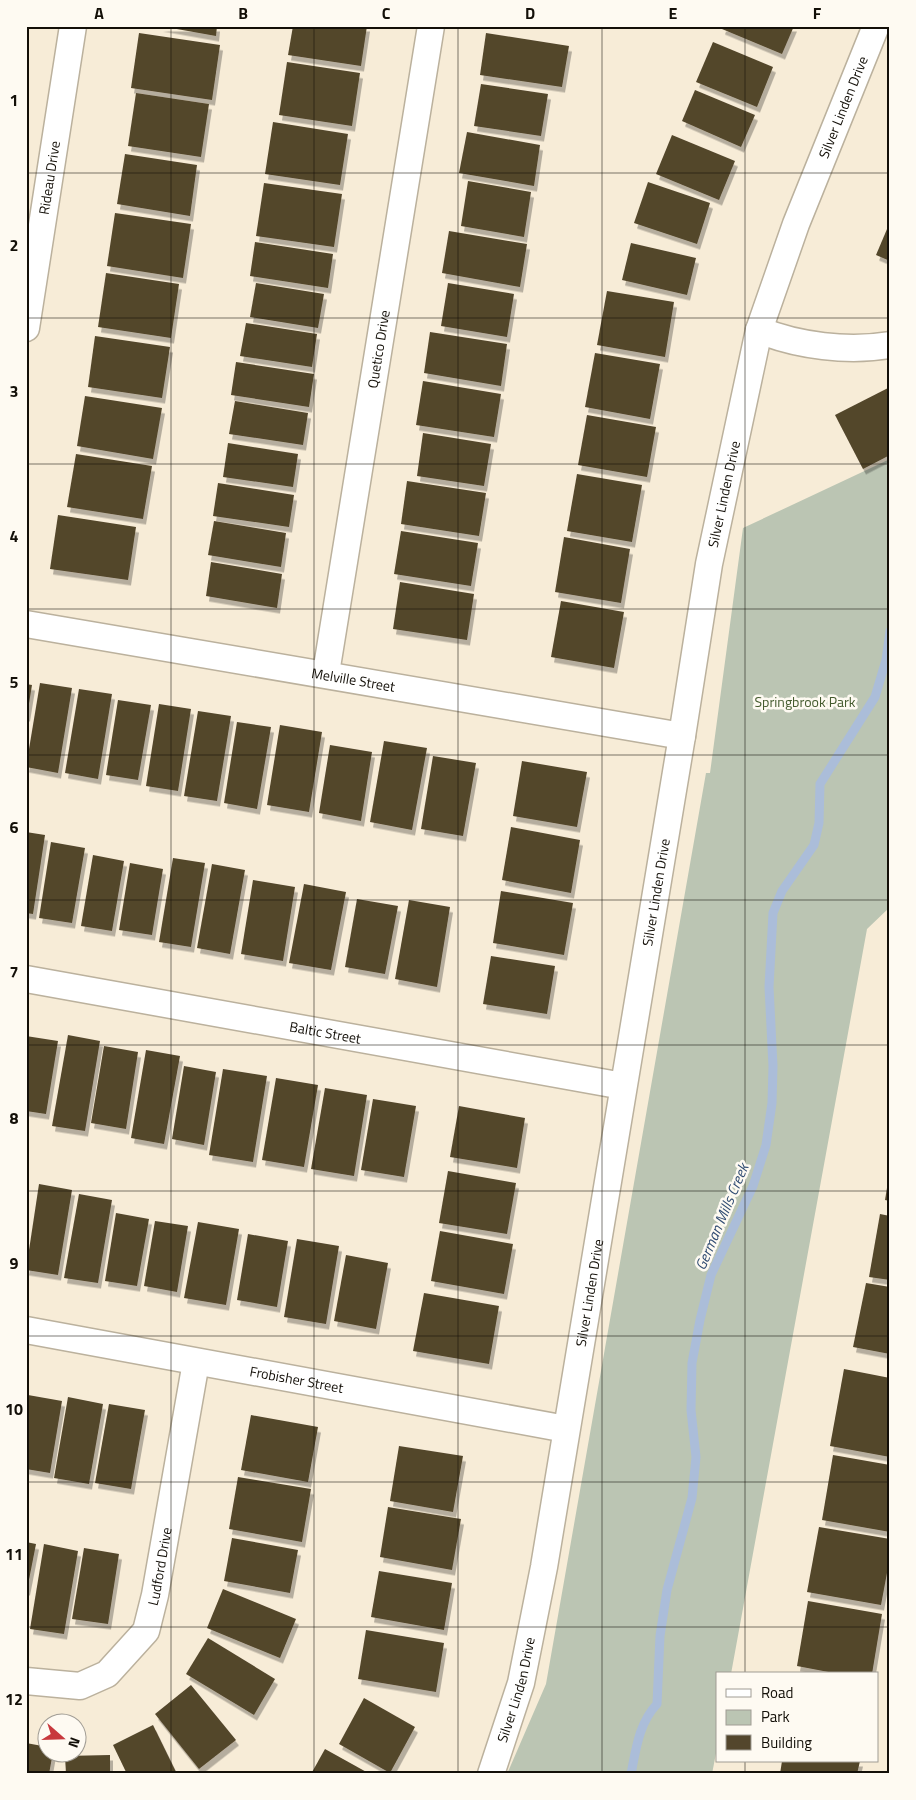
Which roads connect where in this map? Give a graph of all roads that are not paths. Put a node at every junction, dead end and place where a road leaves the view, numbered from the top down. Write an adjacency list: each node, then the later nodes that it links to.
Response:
1 (73, 26): 4 (street, Rideau Drive)
2 (431, 26): 8 (street, Quetico Drive)
3 (876, 26): 5 (street, Silver Linden Drive)
4 (26, 328)
5 (759, 330): 6 (street); 9 (street, Silver Linden Drive)
6 (890, 345)
7 (26, 624): 8 (street, Melville Street)
8 (326, 673): 9 (street, Melville Street)
9 (682, 736): 11 (street, Silver Linden Drive)
10 (26, 979): 11 (street, Baltic Street)
11 (623, 1086): 14 (street, Silver Linden Drive)
12 (26, 1330): 13 (street, Frobisher Street)
13 (196, 1362): 14 (street, Frobisher Street); 15 (street, Ludford Drive)
14 (566, 1429): 16 (street, Silver Linden Drive)
15 (26, 1681)
16 (491, 1774)

